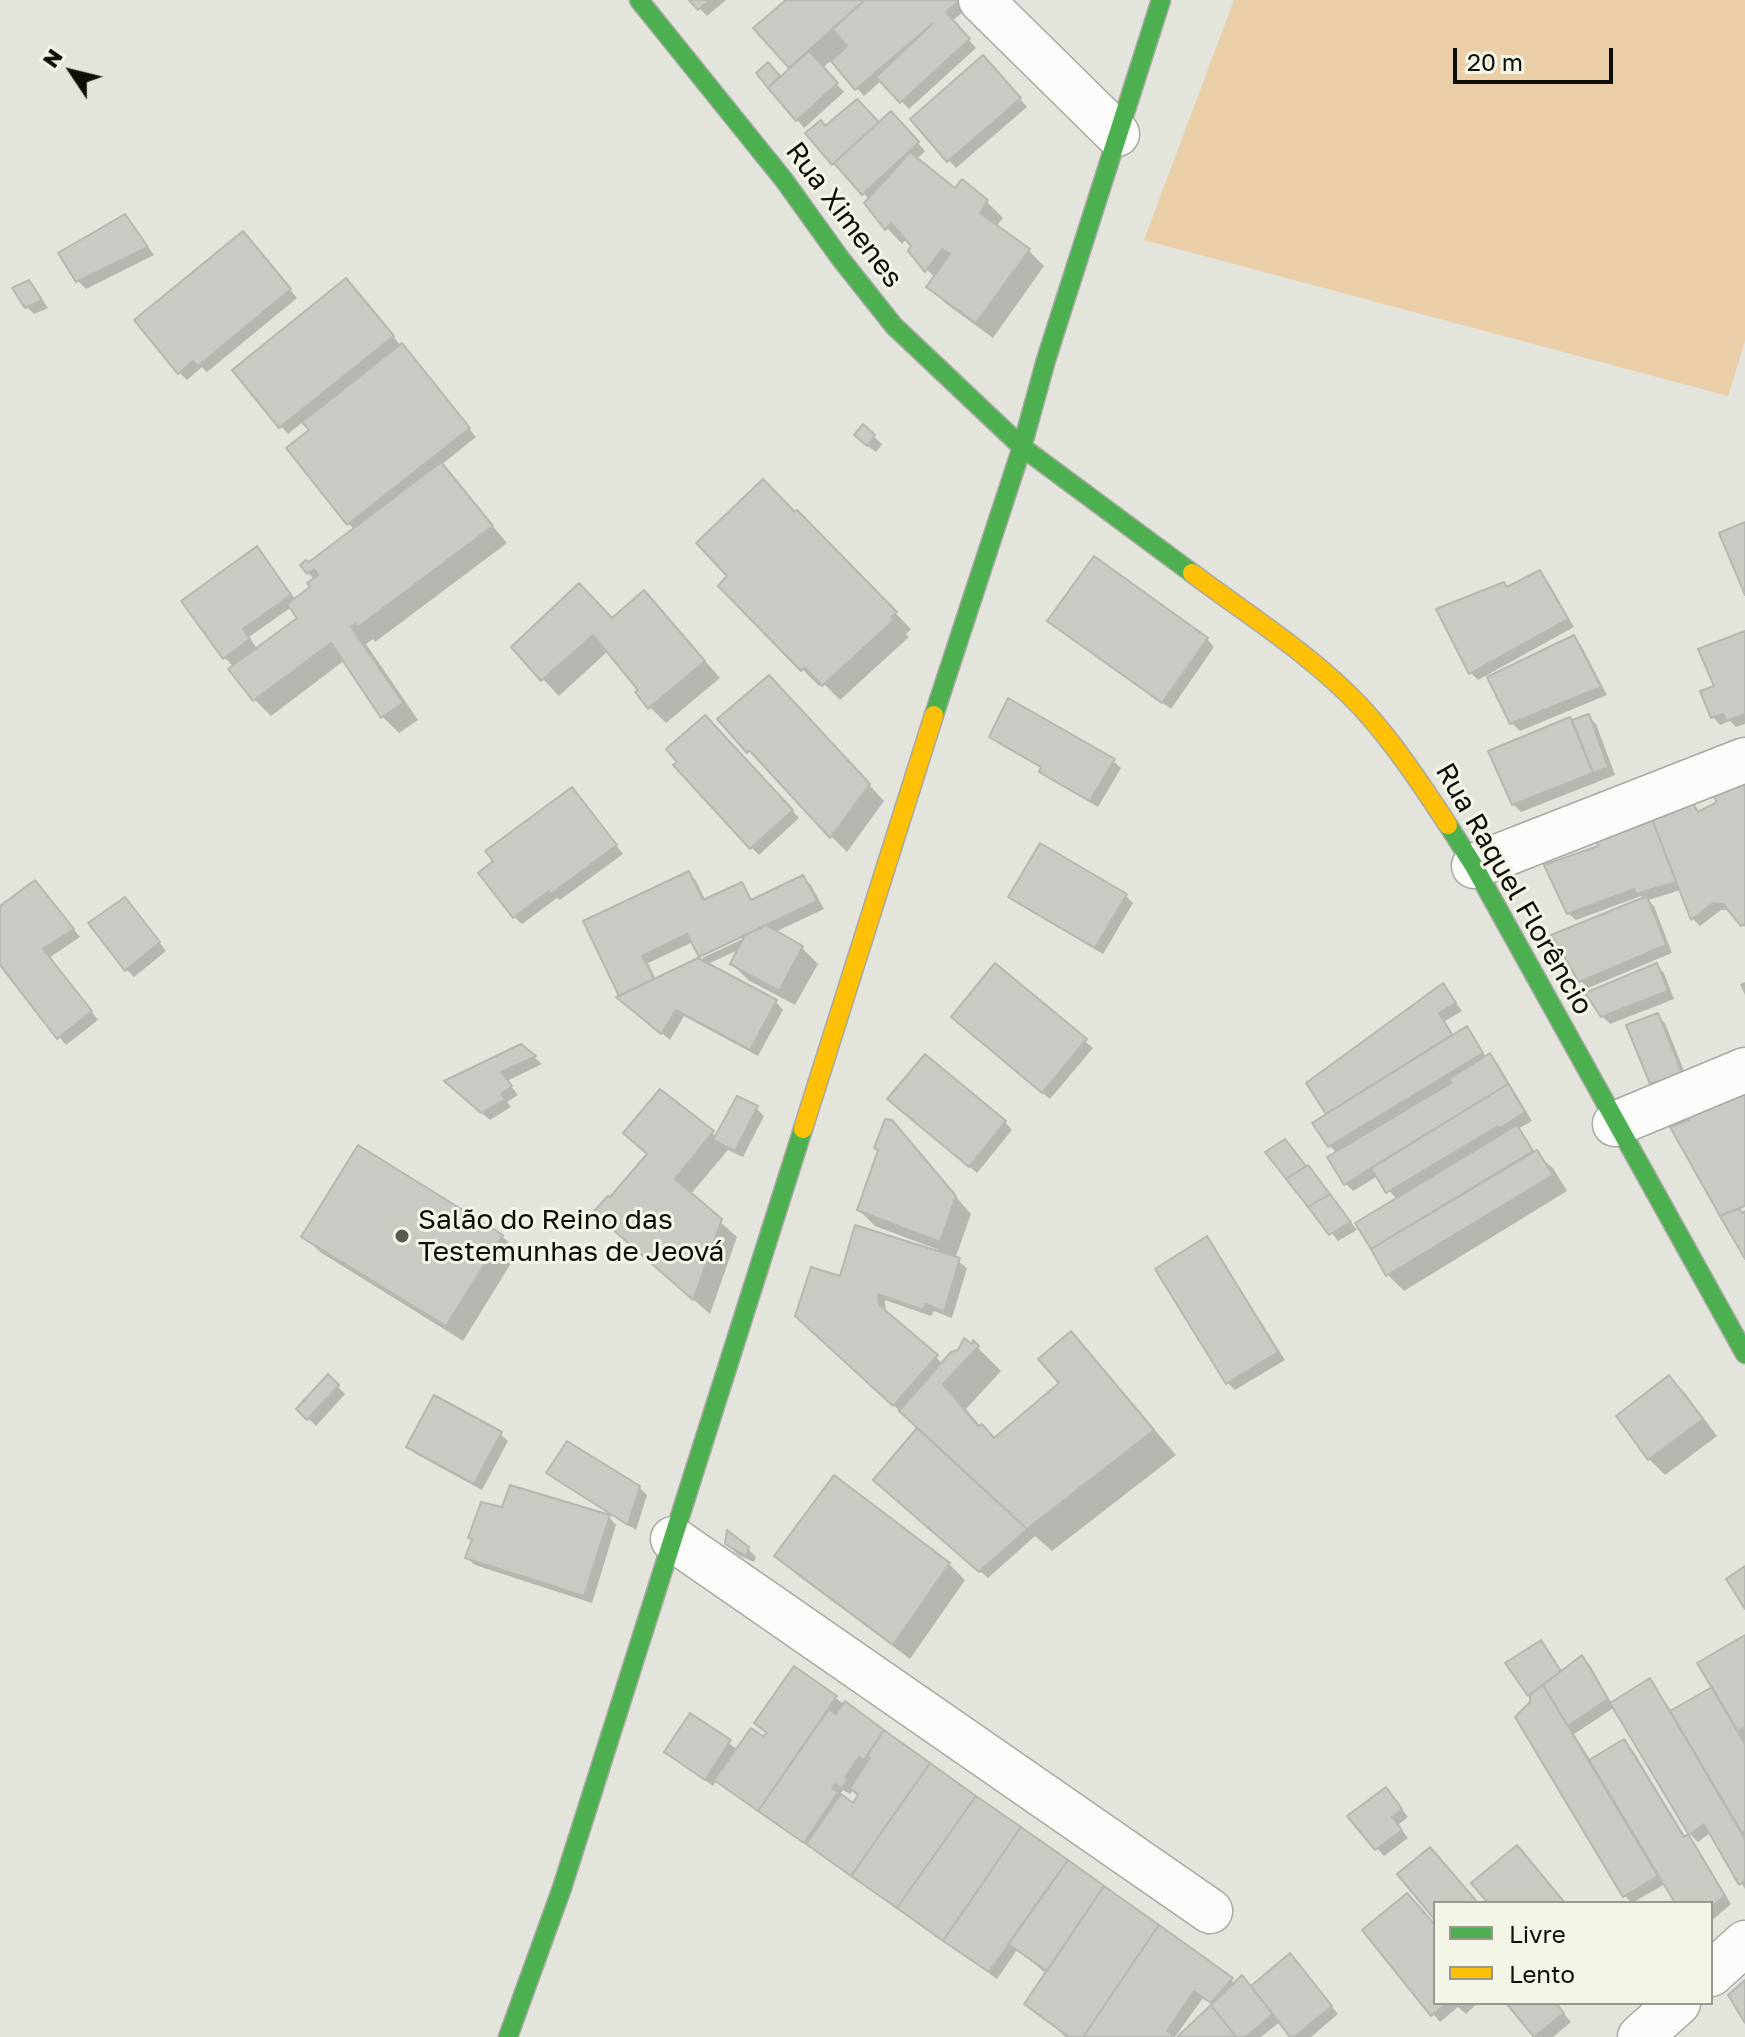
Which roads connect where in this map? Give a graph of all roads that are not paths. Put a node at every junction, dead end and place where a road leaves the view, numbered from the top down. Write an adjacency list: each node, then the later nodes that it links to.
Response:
1 (639, 0): 5 (main road, Rua Ximenes)
2 (981, 0): 4 (street)
3 (1161, 0): 4 (main road)
4 (1117, 134): 5 (main road)
5 (1022, 447): 7 (main road, Rua Raquel Florêncio); 11 (main road)
6 (1745, 760): 7 (street)
7 (1474, 866): 9 (main road, Rua Raquel Florêncio)
8 (1745, 1070): 9 (street)
9 (1615, 1124): 10 (main road, Rua Raquel Florêncio)
10 (1745, 1354)
11 (673, 1539): 12 (street); 16 (main road)
12 (1210, 1911)
13 (1745, 1943): 14 (street)
14 (1713, 1972)
15 (1676, 2005): 17 (street)
16 (508, 2037)
17 (1640, 2037)

